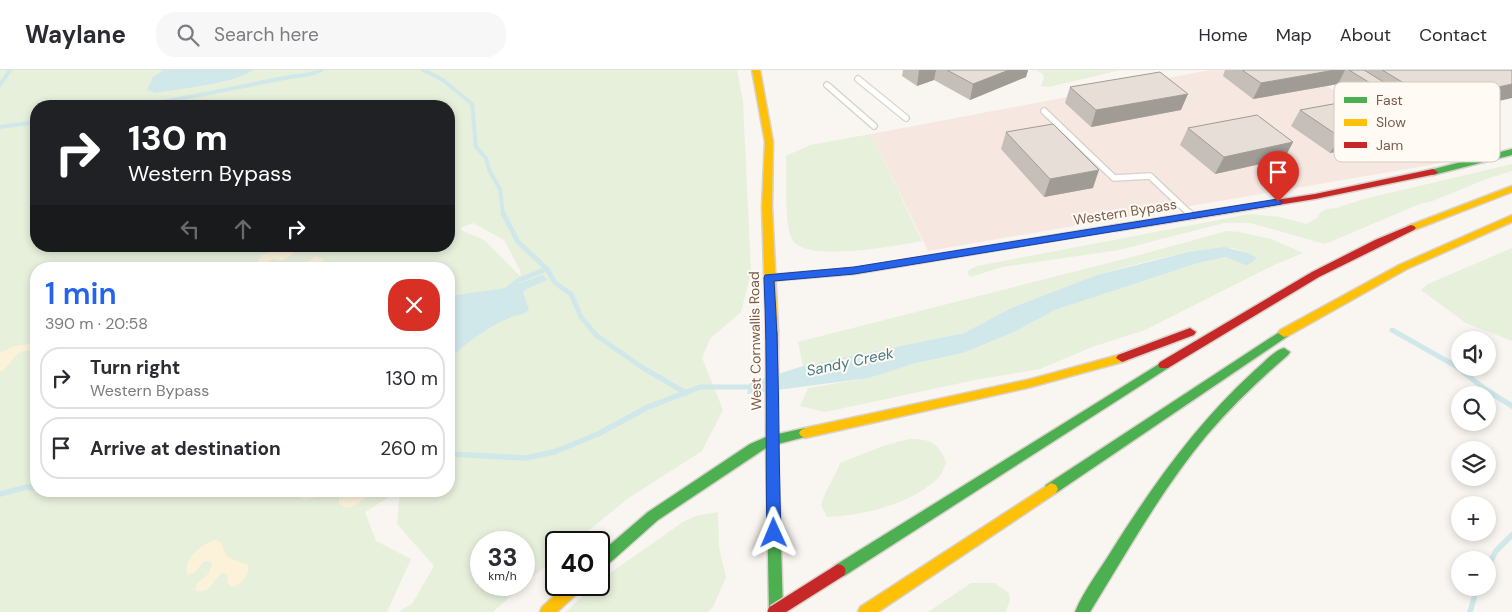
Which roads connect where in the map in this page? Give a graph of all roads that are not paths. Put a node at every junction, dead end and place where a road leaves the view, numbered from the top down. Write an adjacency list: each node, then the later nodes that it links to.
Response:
1 (756, 70): 11 (main road, West Cornwallis Road)
2 (858, 79): 5 (lane)
3 (827, 85): 6 (lane)
4 (1044, 111): 9 (lane)
5 (906, 118)
6 (874, 126)
7 (1475, 162): 9 (main road, Western Bypass)
8 (1512, 189): 12 (main road)
9 (1192, 216): 11 (main road, Western Bypass)
10 (1512, 218): 13 (main road)
11 (769, 278): 14 (main road, West Cornwallis Road)
12 (1295, 286): 14 (main road); 18 (main road, bridge)
13 (1298, 324): 19 (main road); 20 (main road)
14 (772, 440): 15 (main road); 18 (main road, West Cornwallis Road)
15 (610, 553)
16 (564, 596): 17 (main road)
17 (547, 612)
18 (775, 612)
19 (865, 612)
20 (1082, 612)

